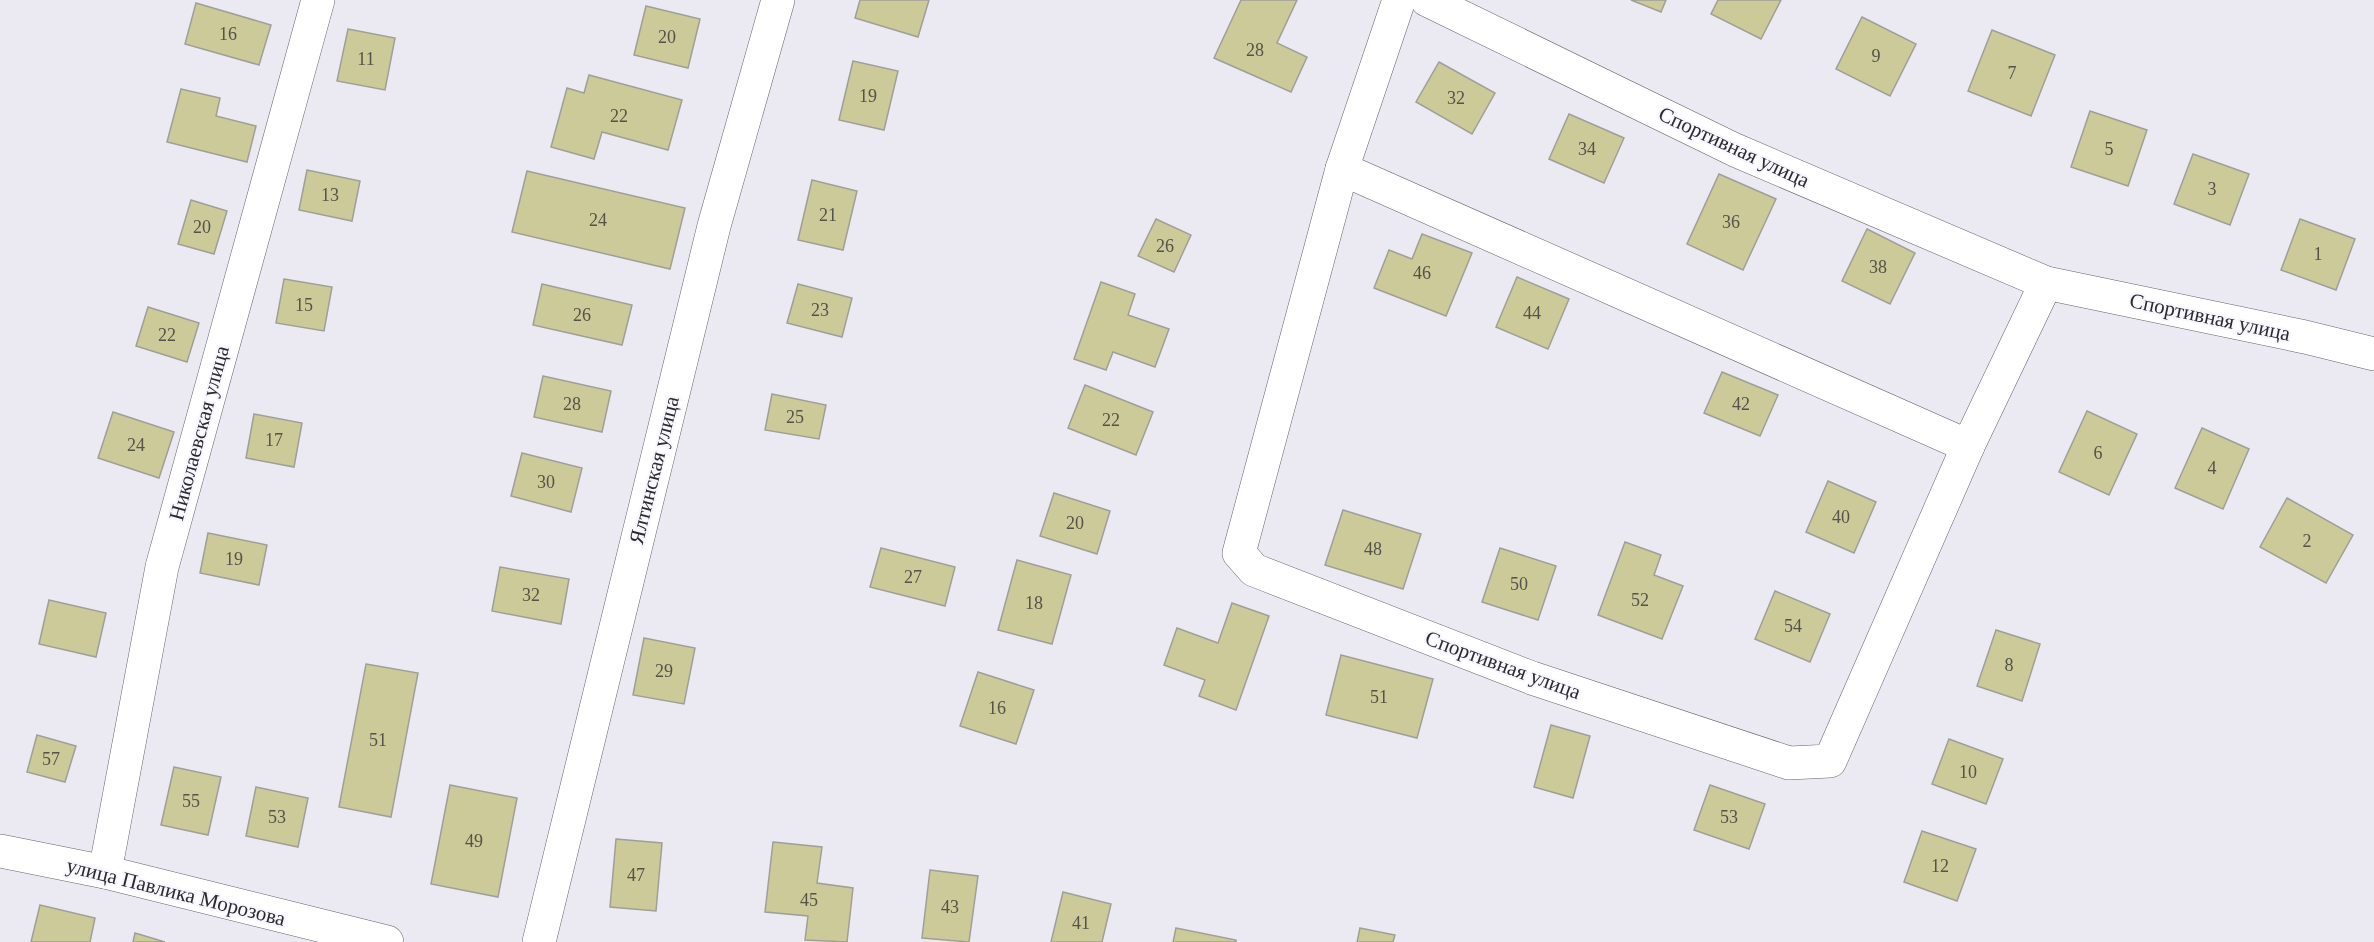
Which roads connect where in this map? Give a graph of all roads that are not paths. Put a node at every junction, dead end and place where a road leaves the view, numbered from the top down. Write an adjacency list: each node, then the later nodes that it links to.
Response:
1 (318, 0): 10 (street, Николаевская улица)
2 (778, 0): 12 (street, Ялтинская улица)
3 (1399, 0): 5 (street, Спортивная улица)
4 (1427, 0): 6 (street, Спортивная улица)
5 (1342, 169): 8 (street); 8 (street, Спортивная улица)
6 (2046, 283): 7 (street, Спортивная улица); 8 (street, Спортивная улица)
7 (2374, 354)
8 (1968, 446)
9 (0, 851): 10 (street, улица Павлика Морозова)
10 (105, 872): 11 (street, улица Павлика Морозова)
11 (387, 942)
12 (540, 942)

